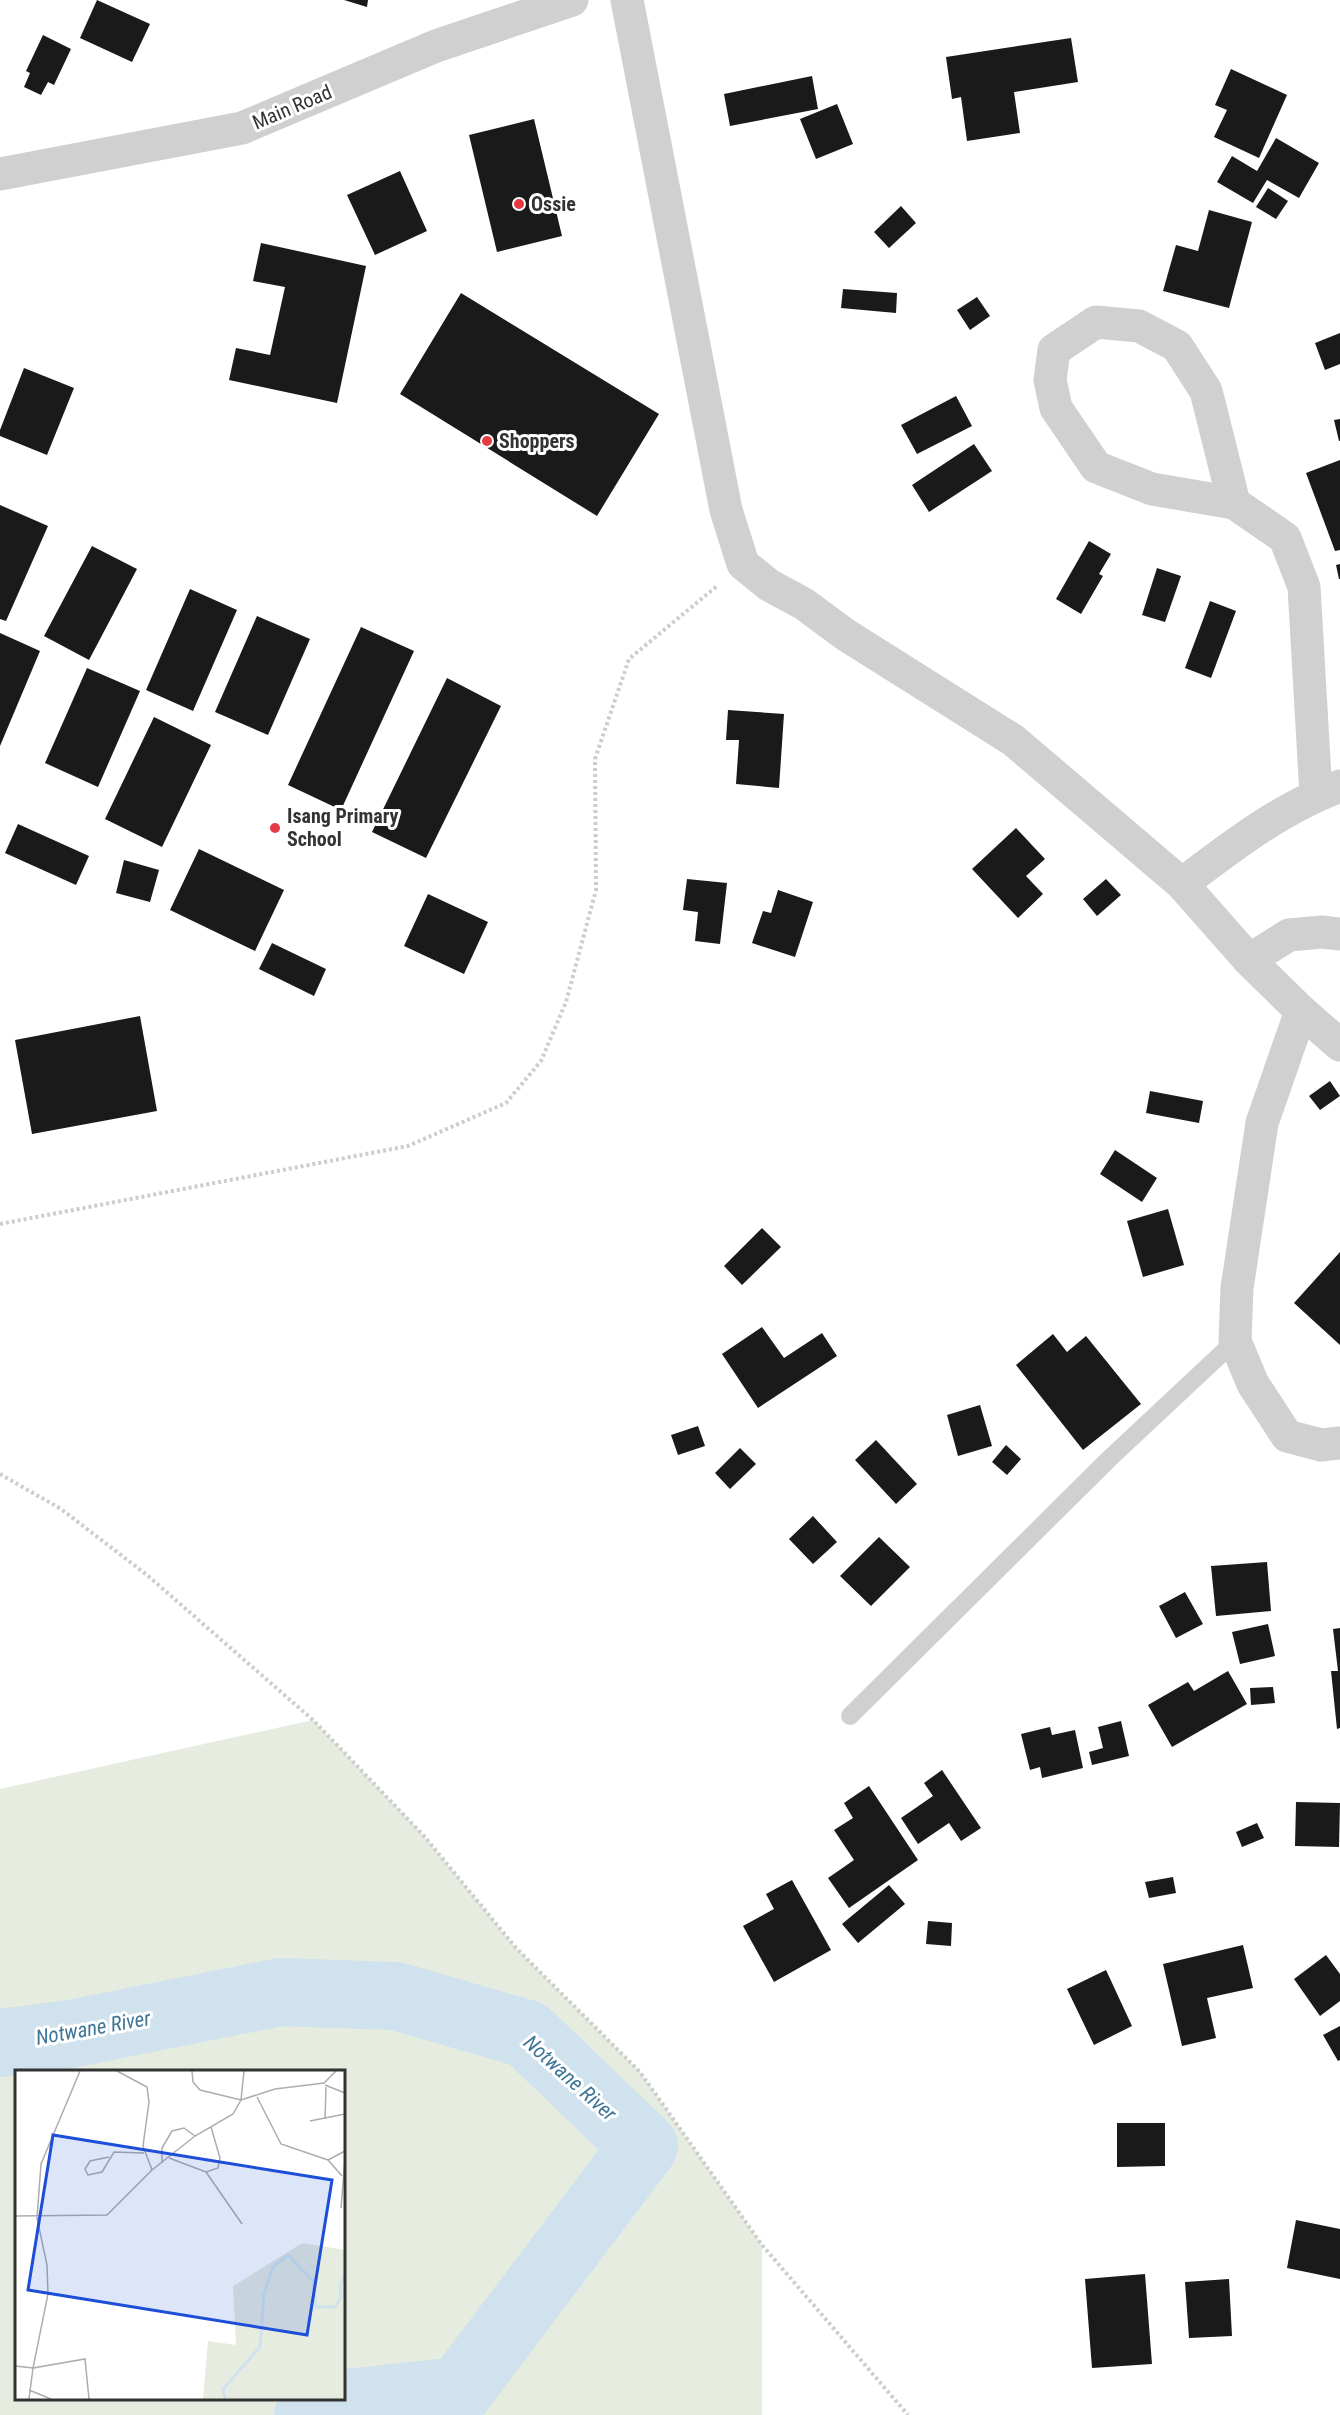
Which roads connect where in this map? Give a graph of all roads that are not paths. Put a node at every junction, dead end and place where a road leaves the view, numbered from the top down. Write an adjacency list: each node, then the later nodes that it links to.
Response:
1 (572, 0): 3 (street, Main Road)
2 (627, 0): 6 (street)
3 (0, 174)
4 (1234, 503): 4 (street); 5 (street)
5 (1328, 790): 6 (street)
6 (1182, 884): 8 (street)
7 (1340, 934): 8 (street)
8 (1249, 960): 9 (street)
9 (1302, 1011): 10 (street); 11 (street)
10 (1340, 1045)
11 (1235, 1341): 12 (street); 13 (lane)
12 (1340, 1443)
13 (850, 1716)

